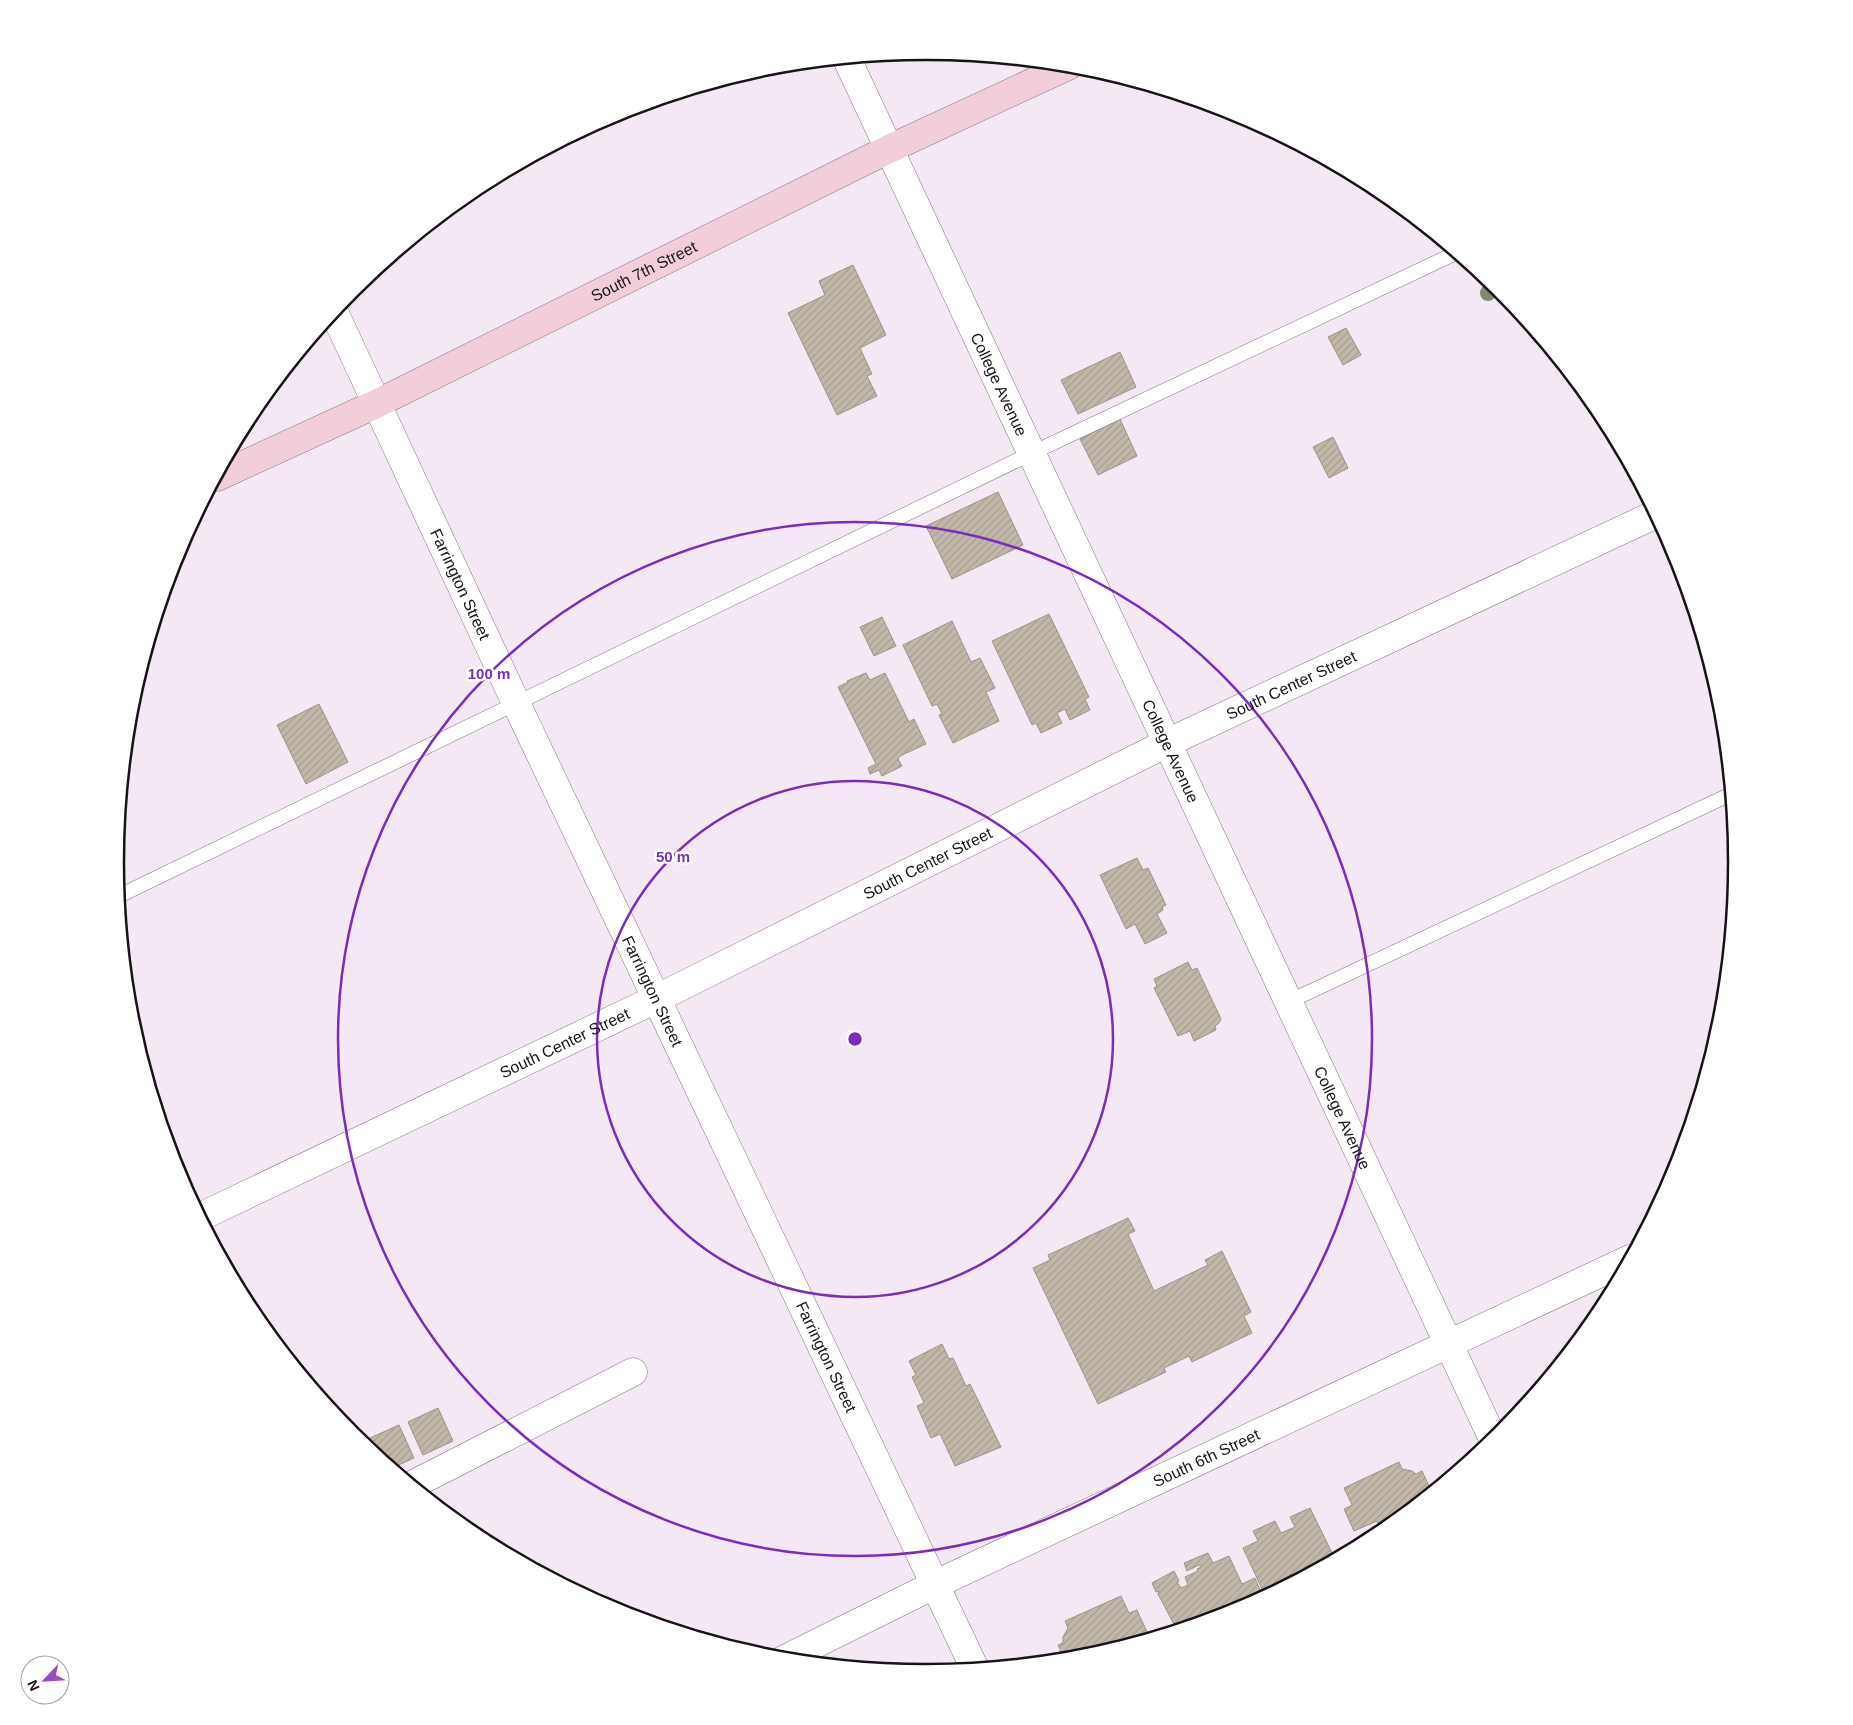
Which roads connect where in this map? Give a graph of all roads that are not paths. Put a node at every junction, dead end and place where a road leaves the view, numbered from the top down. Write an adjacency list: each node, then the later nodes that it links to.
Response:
1 (849, 64): 3 (street, College Avenue)
2 (1057, 71): 3 (main road, South 7th Street)
3 (889, 149): 6 (main road, South 7th Street); 7 (street, College Avenue)
4 (1451, 255): 7 (lane)
5 (337, 318): 6 (street, Farrington Street)
6 (376, 404): 8 (main road, South 7th Street); 10 (street, Farrington Street)
7 (1032, 453): 10 (lane); 11 (street, College Avenue)
8 (226, 473)
9 (1650, 517): 11 (street, South Center Street)
10 (516, 703): 13 (lane); 14 (street, Farrington Street)
11 (1167, 743): 14 (street, South Center Street); 15 (street, College Avenue)
12 (1726, 796): 15 (lane)
13 (125, 893)
14 (656, 999): 16 (street, South Center Street); 22 (street, Farrington Street)
15 (1288, 1002): 18 (street, College Avenue)
16 (205, 1213)
17 (1621, 1264): 18 (street, South 6th Street)
18 (1448, 1345): 20 (street, College Avenue); 22 (street, South 6th Street)
19 (633, 1372): 21 (street)
20 (1490, 1433)
21 (417, 1482)
22 (936, 1584): 23 (street, South 6th Street); 24 (street, Farrington Street)
23 (795, 1654)
24 (972, 1663)

